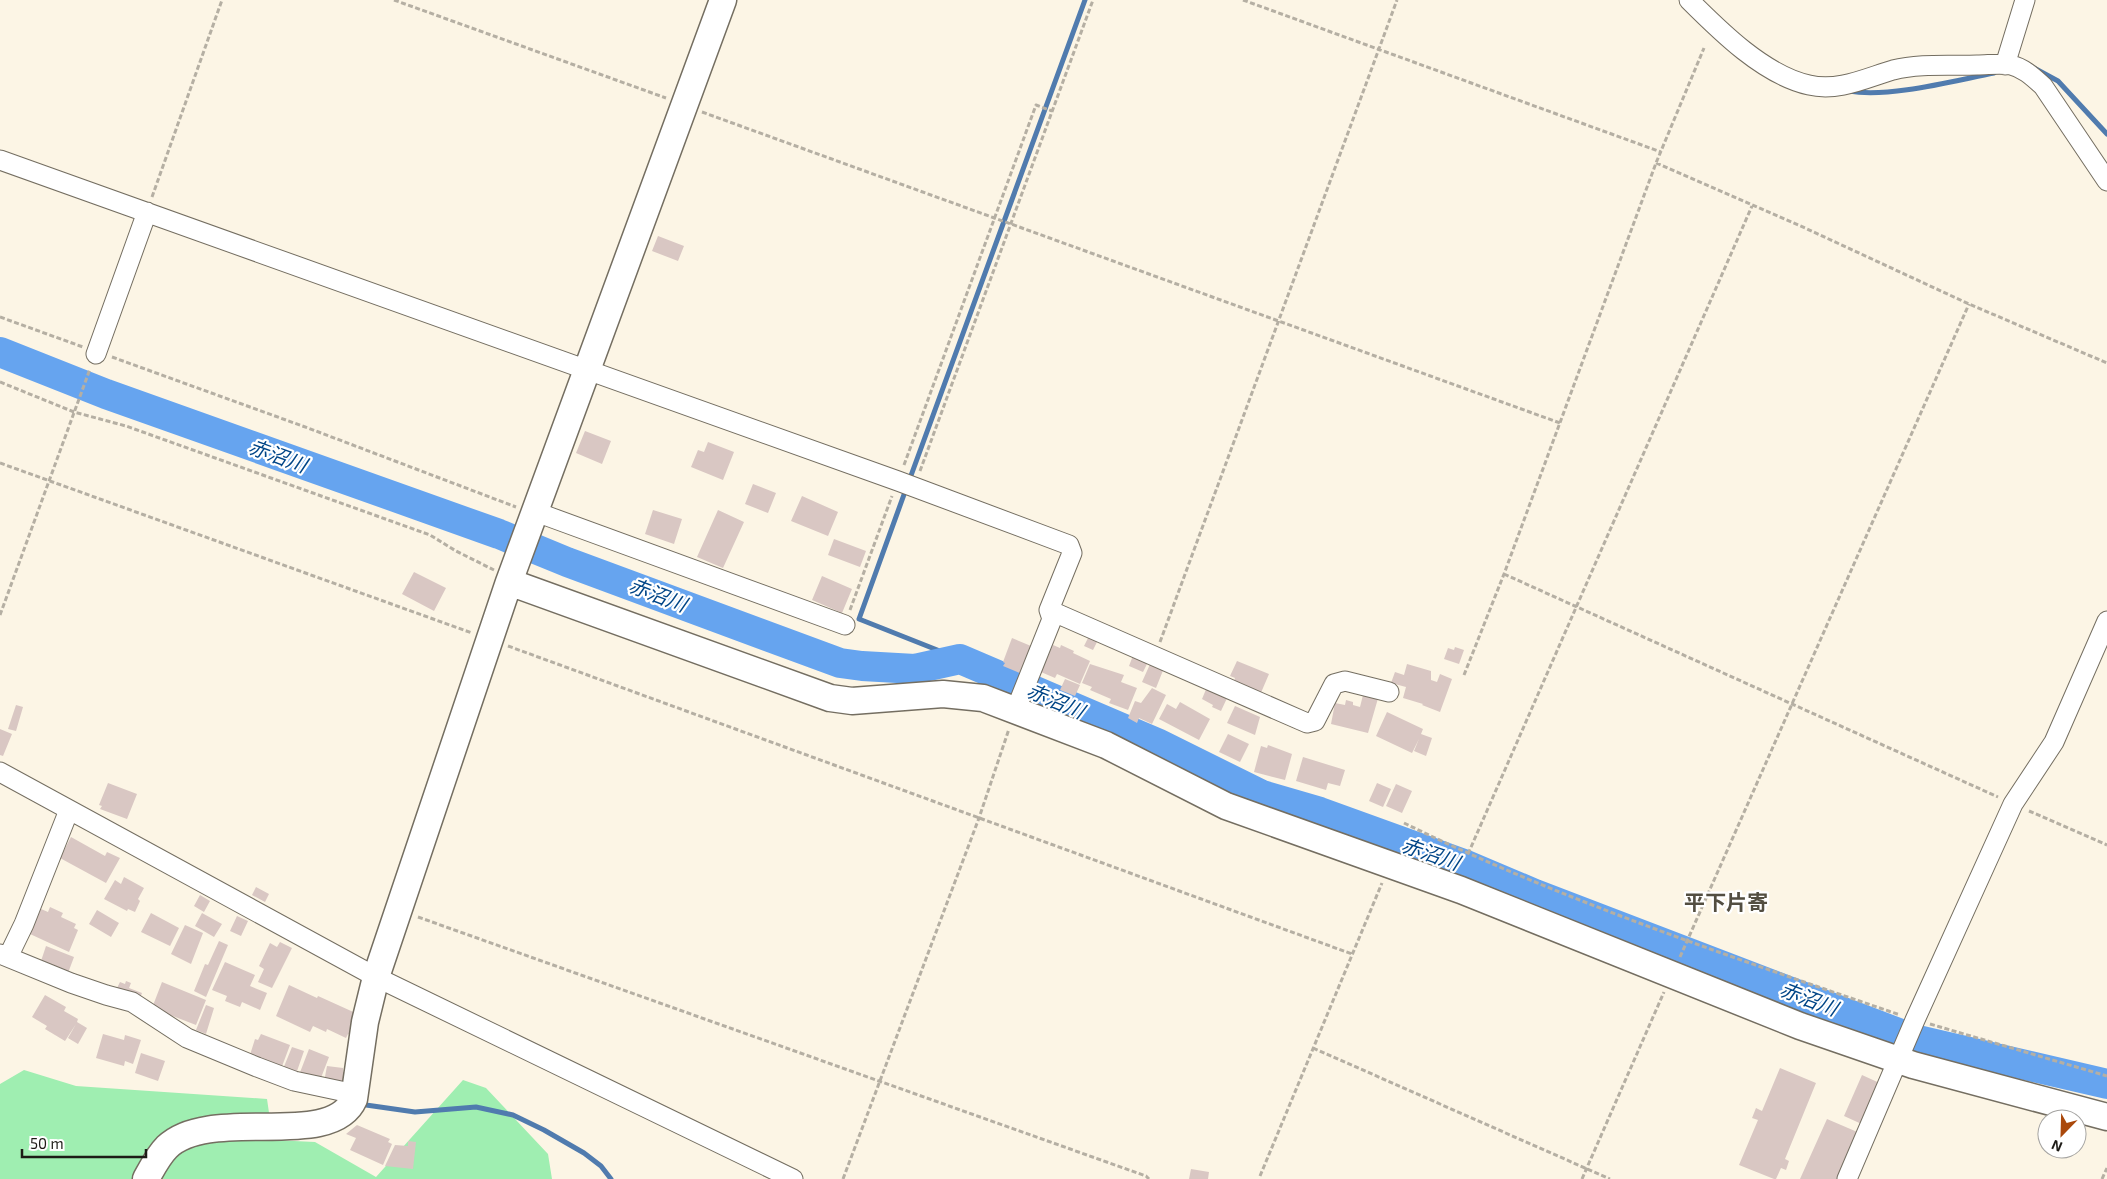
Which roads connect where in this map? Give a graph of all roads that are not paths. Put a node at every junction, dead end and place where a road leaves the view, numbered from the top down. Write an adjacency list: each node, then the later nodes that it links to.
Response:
1 (723, 0): 9 (street)
2 (1689, 0): 4 (street)
3 (2025, 0): 4 (street)
4 (2005, 65): 6 (street)
5 (0, 160): 7 (street)
6 (2107, 181)
7 (147, 212): 8 (street); 9 (street)
8 (96, 353)
9 (588, 372): 10 (street); 12 (street)
10 (534, 516): 11 (street); 14 (street)
11 (512, 577): 16 (street); 20 (street)
12 (1049, 610): 15 (street); 16 (street)
13 (2107, 621): 21 (street)
14 (845, 625)
15 (1389, 692)
16 (1021, 695): 21 (street)
17 (0, 772): 18 (street)
18 (69, 810): 19 (street); 20 (street)
19 (4, 955): 22 (street)
20 (376, 977): 22 (street); 25 (street)
21 (1900, 1054): 23 (street); 26 (street)
22 (353, 1100): 24 (street)
23 (2107, 1117)
24 (146, 1179)
25 (793, 1179)
26 (1847, 1179)

